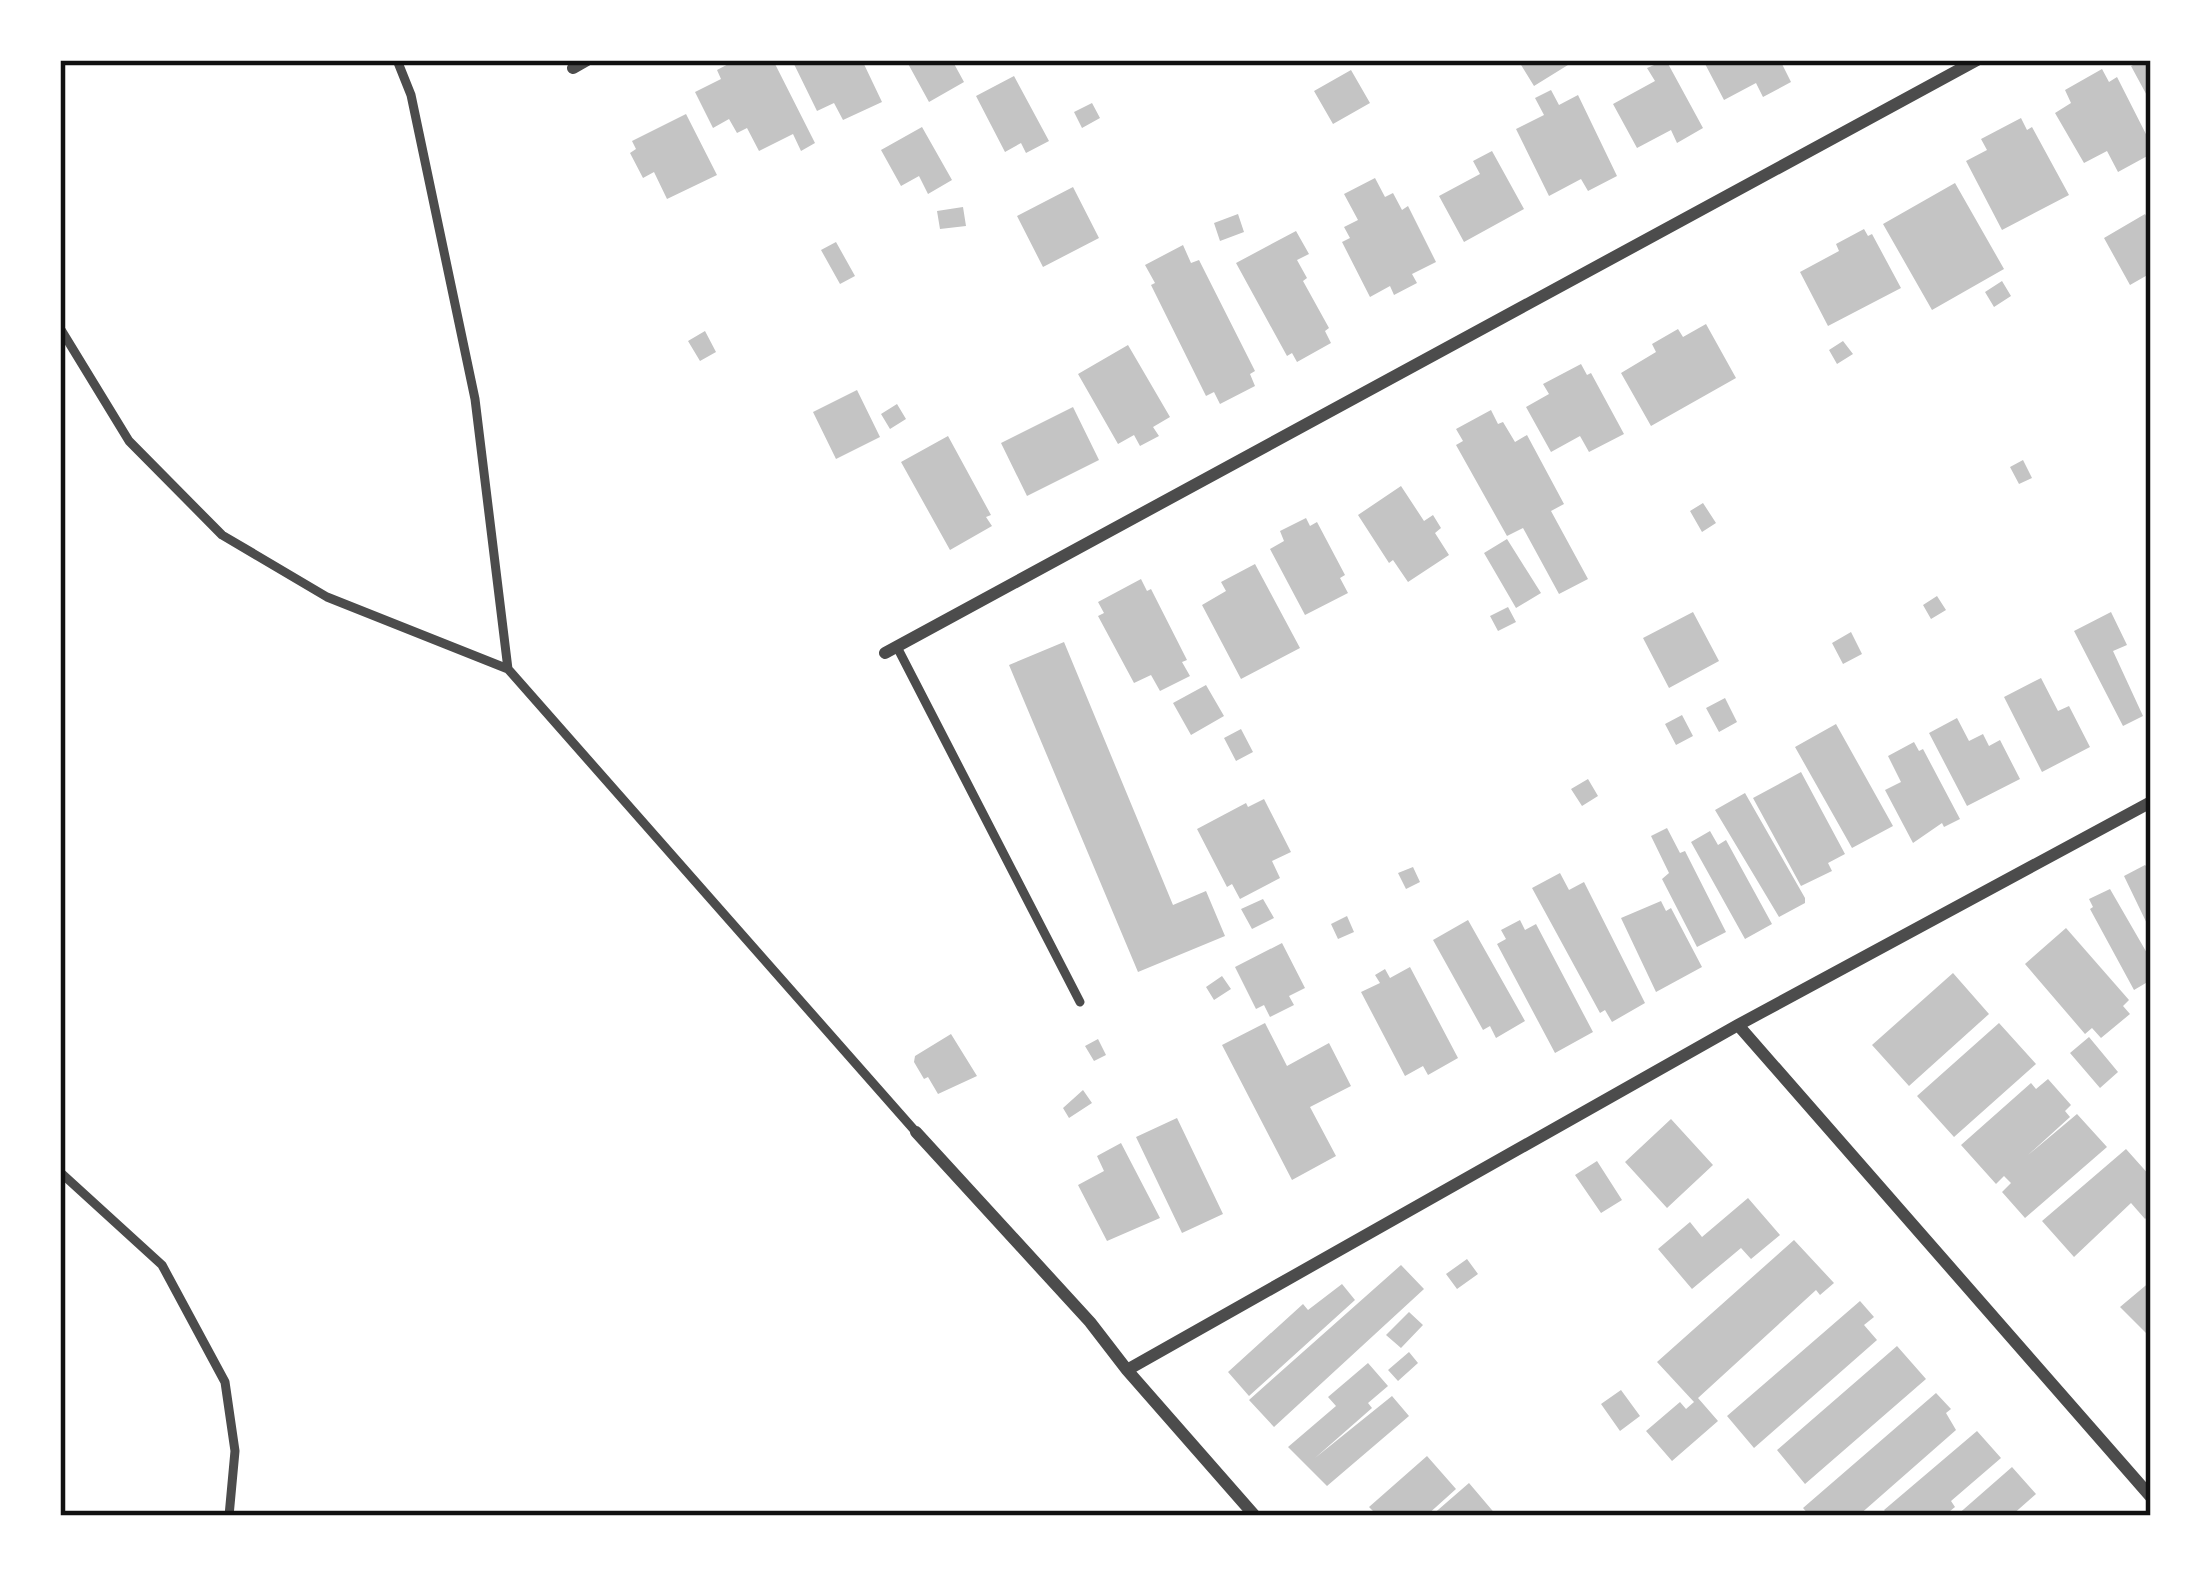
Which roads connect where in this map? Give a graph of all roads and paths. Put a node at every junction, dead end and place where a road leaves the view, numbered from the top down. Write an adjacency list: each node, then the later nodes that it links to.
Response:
1 (397, 60): 7 (lane)
2 (587, 60): 4 (street)
3 (1977, 60): 6 (street)
4 (573, 68)
5 (60, 328): 7 (lane)
6 (891, 650): 9 (lane)
7 (508, 669): 11 (lane)
8 (2151, 802): 10 (street)
9 (1080, 1002)
10 (1738, 1025): 13 (street); 14 (street)
11 (916, 1132): 13 (street)
12 (60, 1172): 15 (lane)
13 (1127, 1370): 16 (street)
14 (2151, 1497)
15 (229, 1516)
16 (1255, 1516)

